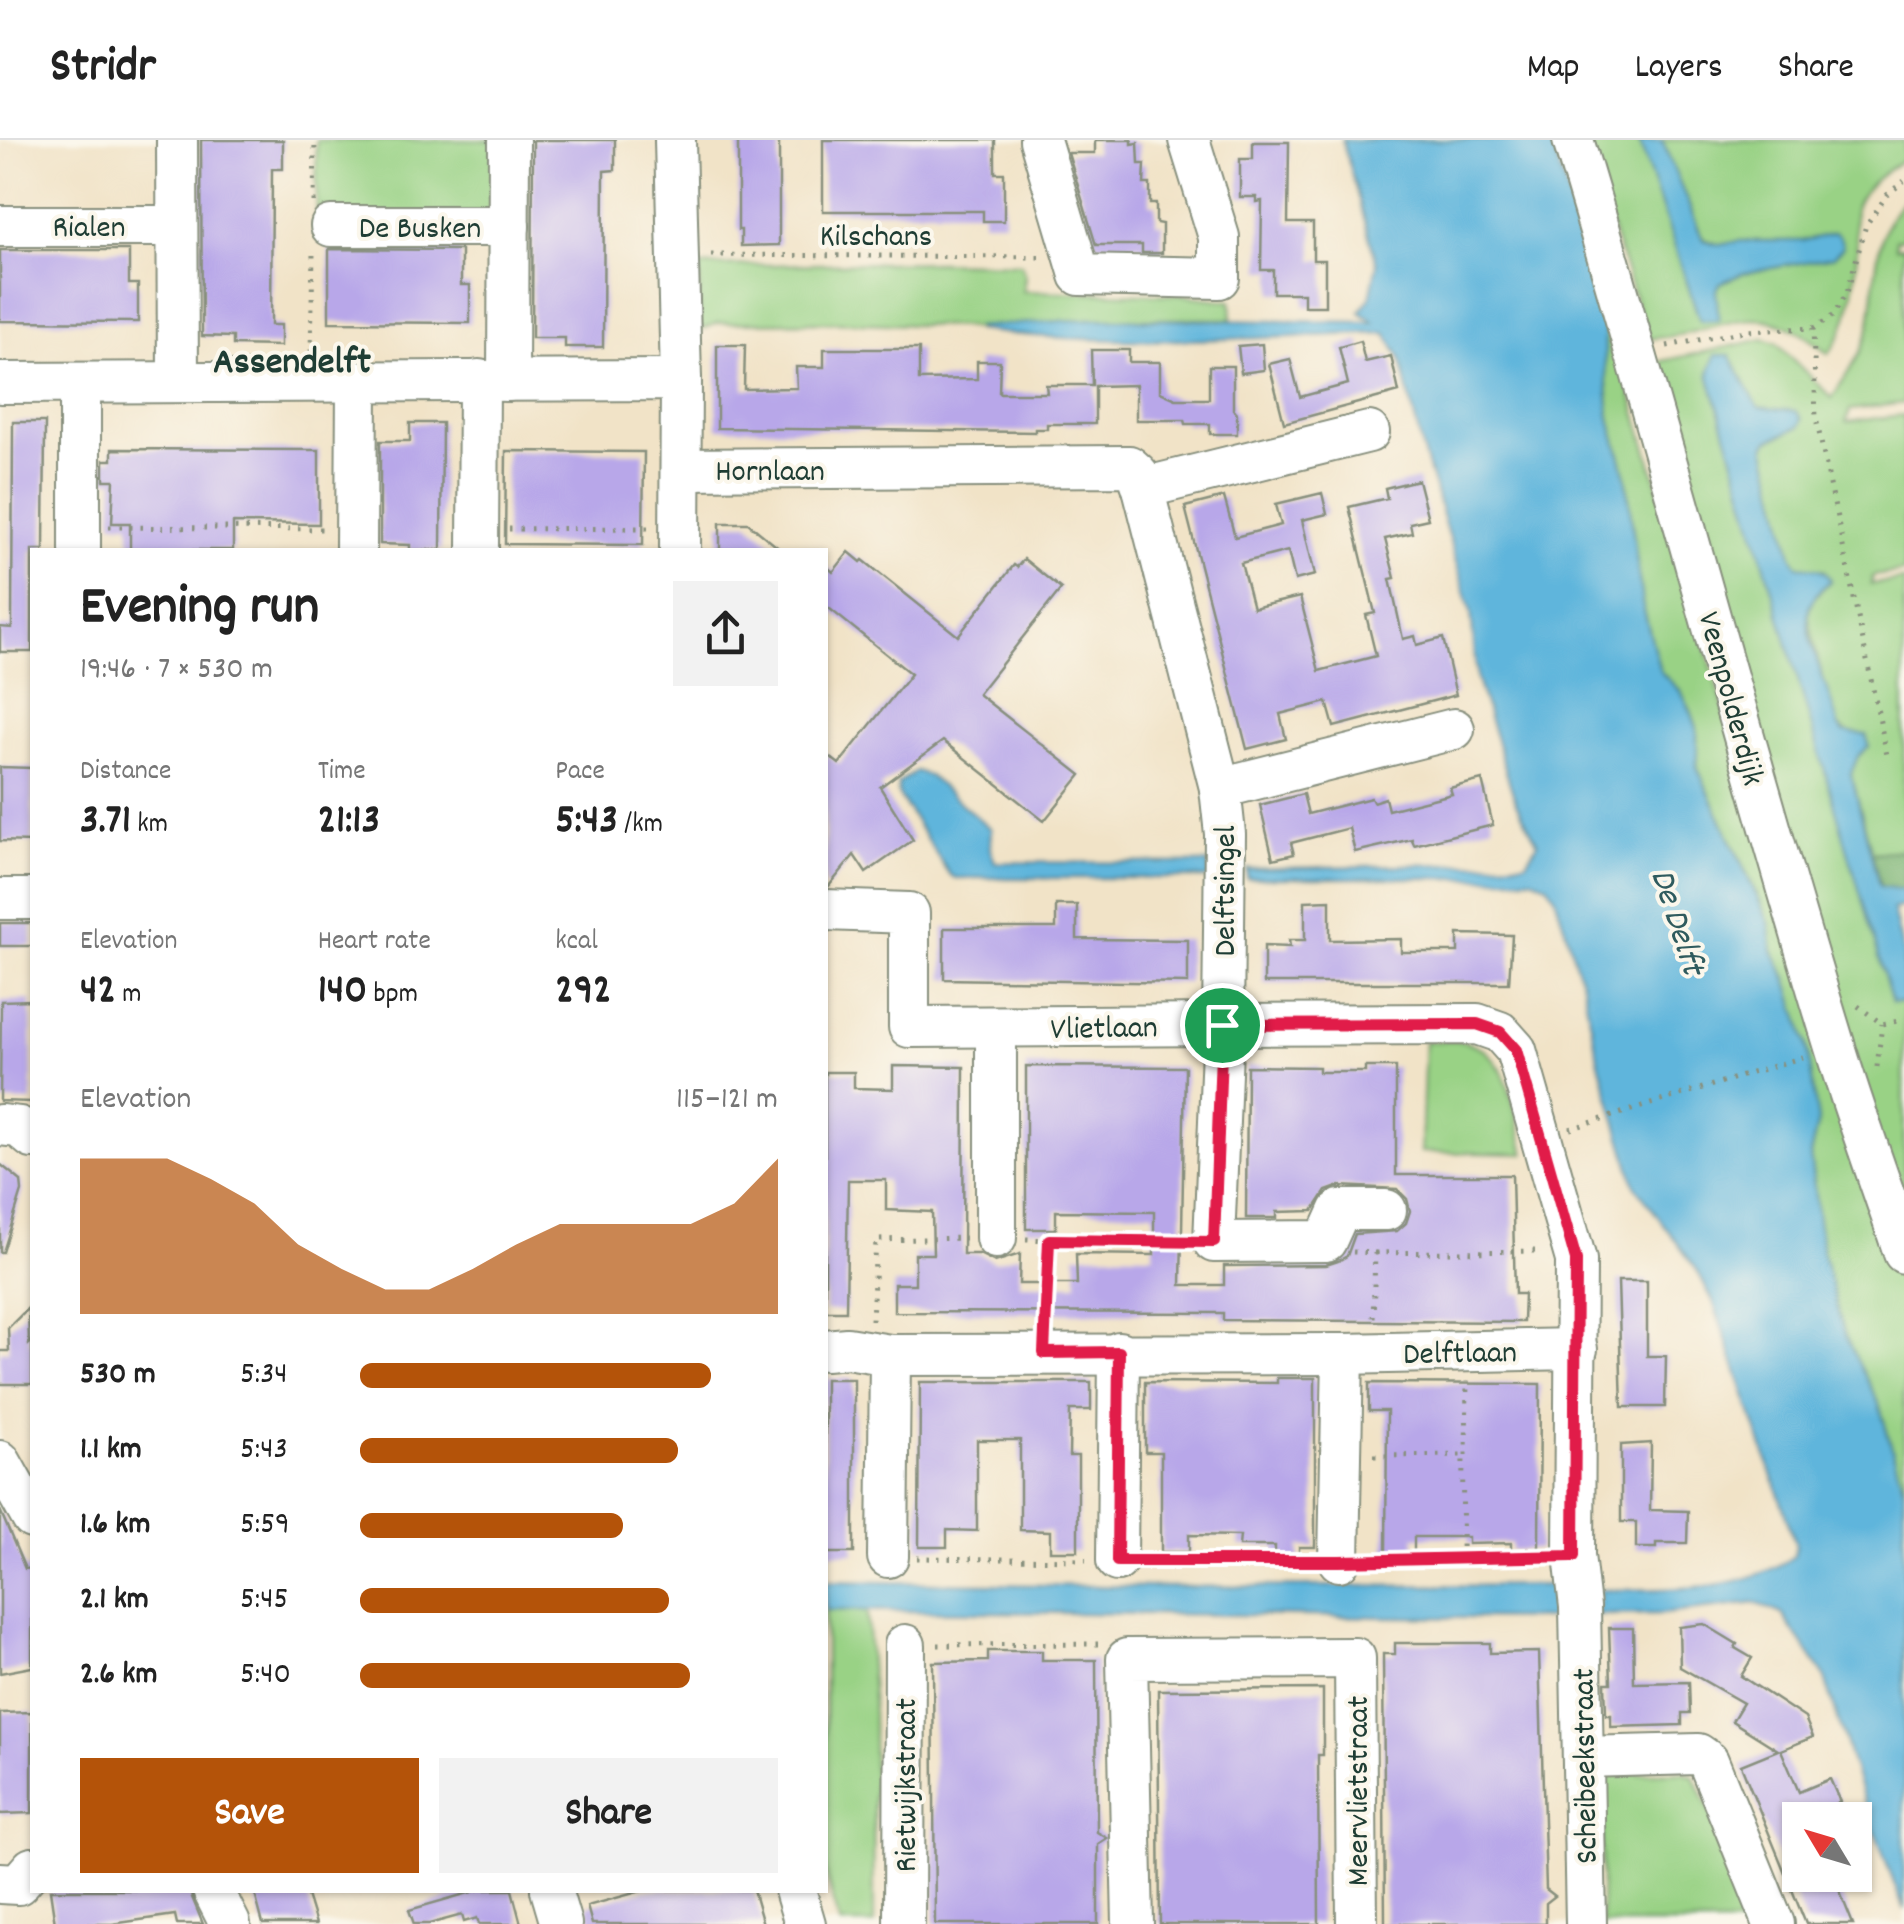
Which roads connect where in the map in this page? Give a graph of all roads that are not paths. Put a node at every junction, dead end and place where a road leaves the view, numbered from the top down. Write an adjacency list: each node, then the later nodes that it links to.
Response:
1 (177, 140): 8 (street)
2 (509, 140): 9 (street, De Busken)
3 (676, 140): 13 (street, Hornlaan)
4 (1040, 140): 5 (street)
5 (1190, 140)
6 (1574, 140): 35 (street, Veenpolderdijk)
7 (0, 226): 8 (street, Rialen)
8 (177, 226): 11 (street)
9 (509, 226): 10 (street, De Busken); 12 (street, De Busken)
10 (320, 231)
11 (178, 380): 15 (street); 16 (street)
12 (494, 380): 13 (street); 16 (street); 23 (street, De Busken)
13 (681, 380): 18 (street, Hornlaan)
14 (0, 383): 15 (street)
15 (80, 383): 20 (street)
16 (356, 383): 22 (street)
17 (1369, 432): 19 (street)
18 (681, 470): 19 (street, Hornlaan); 21 (street)
19 (1143, 488): 25 (street, Delftsingel)
20 (80, 539)
21 (680, 539)
22 (356, 540)
23 (478, 540)
24 (1454, 729): 25 (street, Delftsingel)
25 (1220, 788): 29 (street, Delftsingel)
26 (0, 899): 27 (street)
27 (30, 899)
28 (828, 910): 30 (street, Vlietlaan)
29 (1222, 1025): 30 (street, Vlietlaan); 33 (street); 36 (street)
30 (996, 1028): 34 (street)
31 (0, 1124): 32 (street)
32 (30, 1136)
33 (1386, 1210)
34 (996, 1238)
35 (1904, 1253)
36 (1577, 1349): 40 (street, Delftlaan); 47 (street, Scheibeekstraat)
37 (828, 1350): 39 (street, Delftlaan)
38 (1119, 1352): 39 (street, Delftlaan); 40 (street, Delftlaan); 44 (street)
39 (880, 1354): 43 (street)
40 (1358, 1354): 45 (street)
41 (12, 1458): 42 (street)
42 (30, 1512)
43 (888, 1557)
44 (1117, 1561)
45 (1339, 1561)
46 (905, 1645): 56 (street, Rietwijkstraat)
47 (1583, 1758): 59 (street, Scheibeekstraat); 60 (street)
48 (30, 1870): 49 (street)
49 (0, 1882)
50 (214, 1893): 53 (street)
51 (553, 1893): 54 (street)
52 (796, 1893): 55 (street)
53 (230, 1924)
54 (561, 1924)
55 (805, 1924)
56 (904, 1924)
57 (1133, 1924): 58 (street, Meervlietstraat)
58 (1357, 1924)
59 (1586, 1924)
60 (1774, 1924)

